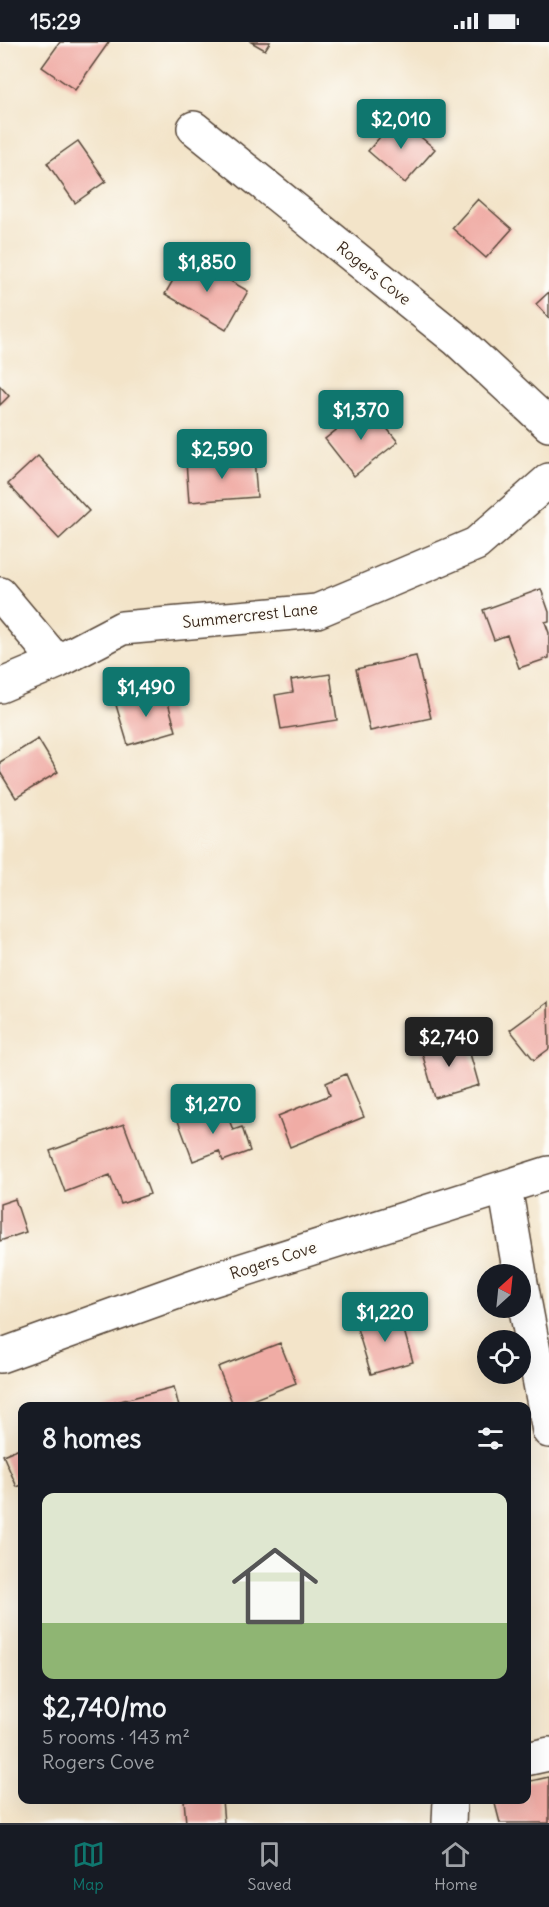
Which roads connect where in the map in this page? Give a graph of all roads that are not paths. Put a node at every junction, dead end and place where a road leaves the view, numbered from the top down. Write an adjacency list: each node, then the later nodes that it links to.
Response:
1 (194, 128): 2 (street, Rogers Cove)
2 (549, 425)
3 (549, 480): 5 (street, Summercrest Lane)
4 (0, 594): 5 (street)
5 (57, 662): 6 (street, Summercrest Lane)
6 (0, 686)
7 (549, 1173): 8 (street, Rogers Cove)
8 (505, 1187): 9 (street); 11 (street, Rogers Cove)
9 (518, 1264)
10 (528, 1318): 12 (street)
11 (0, 1356)
12 (549, 1431)
13 (549, 1754): 14 (street)
14 (531, 1758)
15 (450, 1804): 16 (street)
16 (449, 1823)

